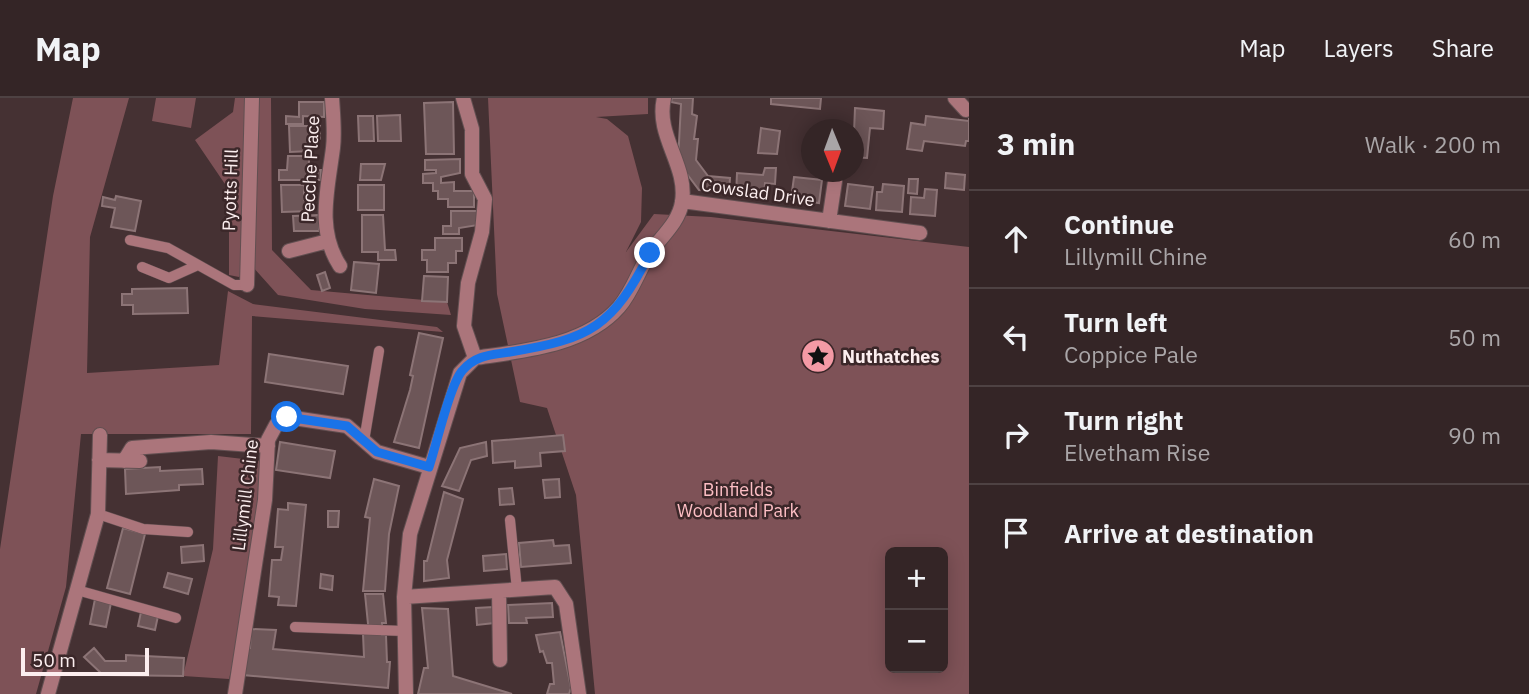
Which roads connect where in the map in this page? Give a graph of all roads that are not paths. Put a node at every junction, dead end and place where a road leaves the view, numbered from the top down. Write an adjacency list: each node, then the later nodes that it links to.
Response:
1 (252, 98): 17 (street, Pyotts Hill)
2 (331, 98): 12 (street, Pecche Place)
3 (463, 98): 19 (street)
4 (664, 98): 8 (street)
5 (955, 98): 6 (street)
6 (966, 110)
7 (835, 182): 9 (street, Cowslad Drive)
8 (682, 201): 9 (street, Cowslad Drive); 19 (street)
9 (830, 221): 10 (street, Cowslad Drive)
10 (920, 233)
11 (130, 240): 14 (lane)
12 (328, 241): 13 (street, Pecche Place); 15 (street, Pecche Place)
13 (289, 251)
14 (198, 265): 16 (lane); 17 (lane)
15 (340, 266)
16 (142, 267)
17 (247, 285)
18 (379, 351): 21 (lane)
19 (475, 358): 26 (street)
20 (100, 435): 23 (street)
21 (364, 441): 22 (street, Lillymill Chine); 26 (street, Lillymill Chine)
22 (268, 446): 24 (street); 39 (street, Lillymill Chine)
23 (99, 460): 24 (street); 27 (street)
24 (124, 461): 25 (street)
25 (140, 461)
26 (429, 467): 33 (street)
27 (98, 514): 29 (lane); 30 (street)
28 (510, 520): 31 (lane)
29 (188, 532)
30 (77, 590): 34 (lane); 38 (street)
31 (517, 590): 32 (street); 41 (street)
32 (499, 592): 33 (street); 37 (street)
33 (404, 597): 36 (street)
34 (176, 618)
35 (295, 626): 36 (lane)
36 (404, 631): 40 (street)
37 (500, 660)
38 (52, 693)
39 (235, 694)
40 (406, 694)
41 (579, 694)

